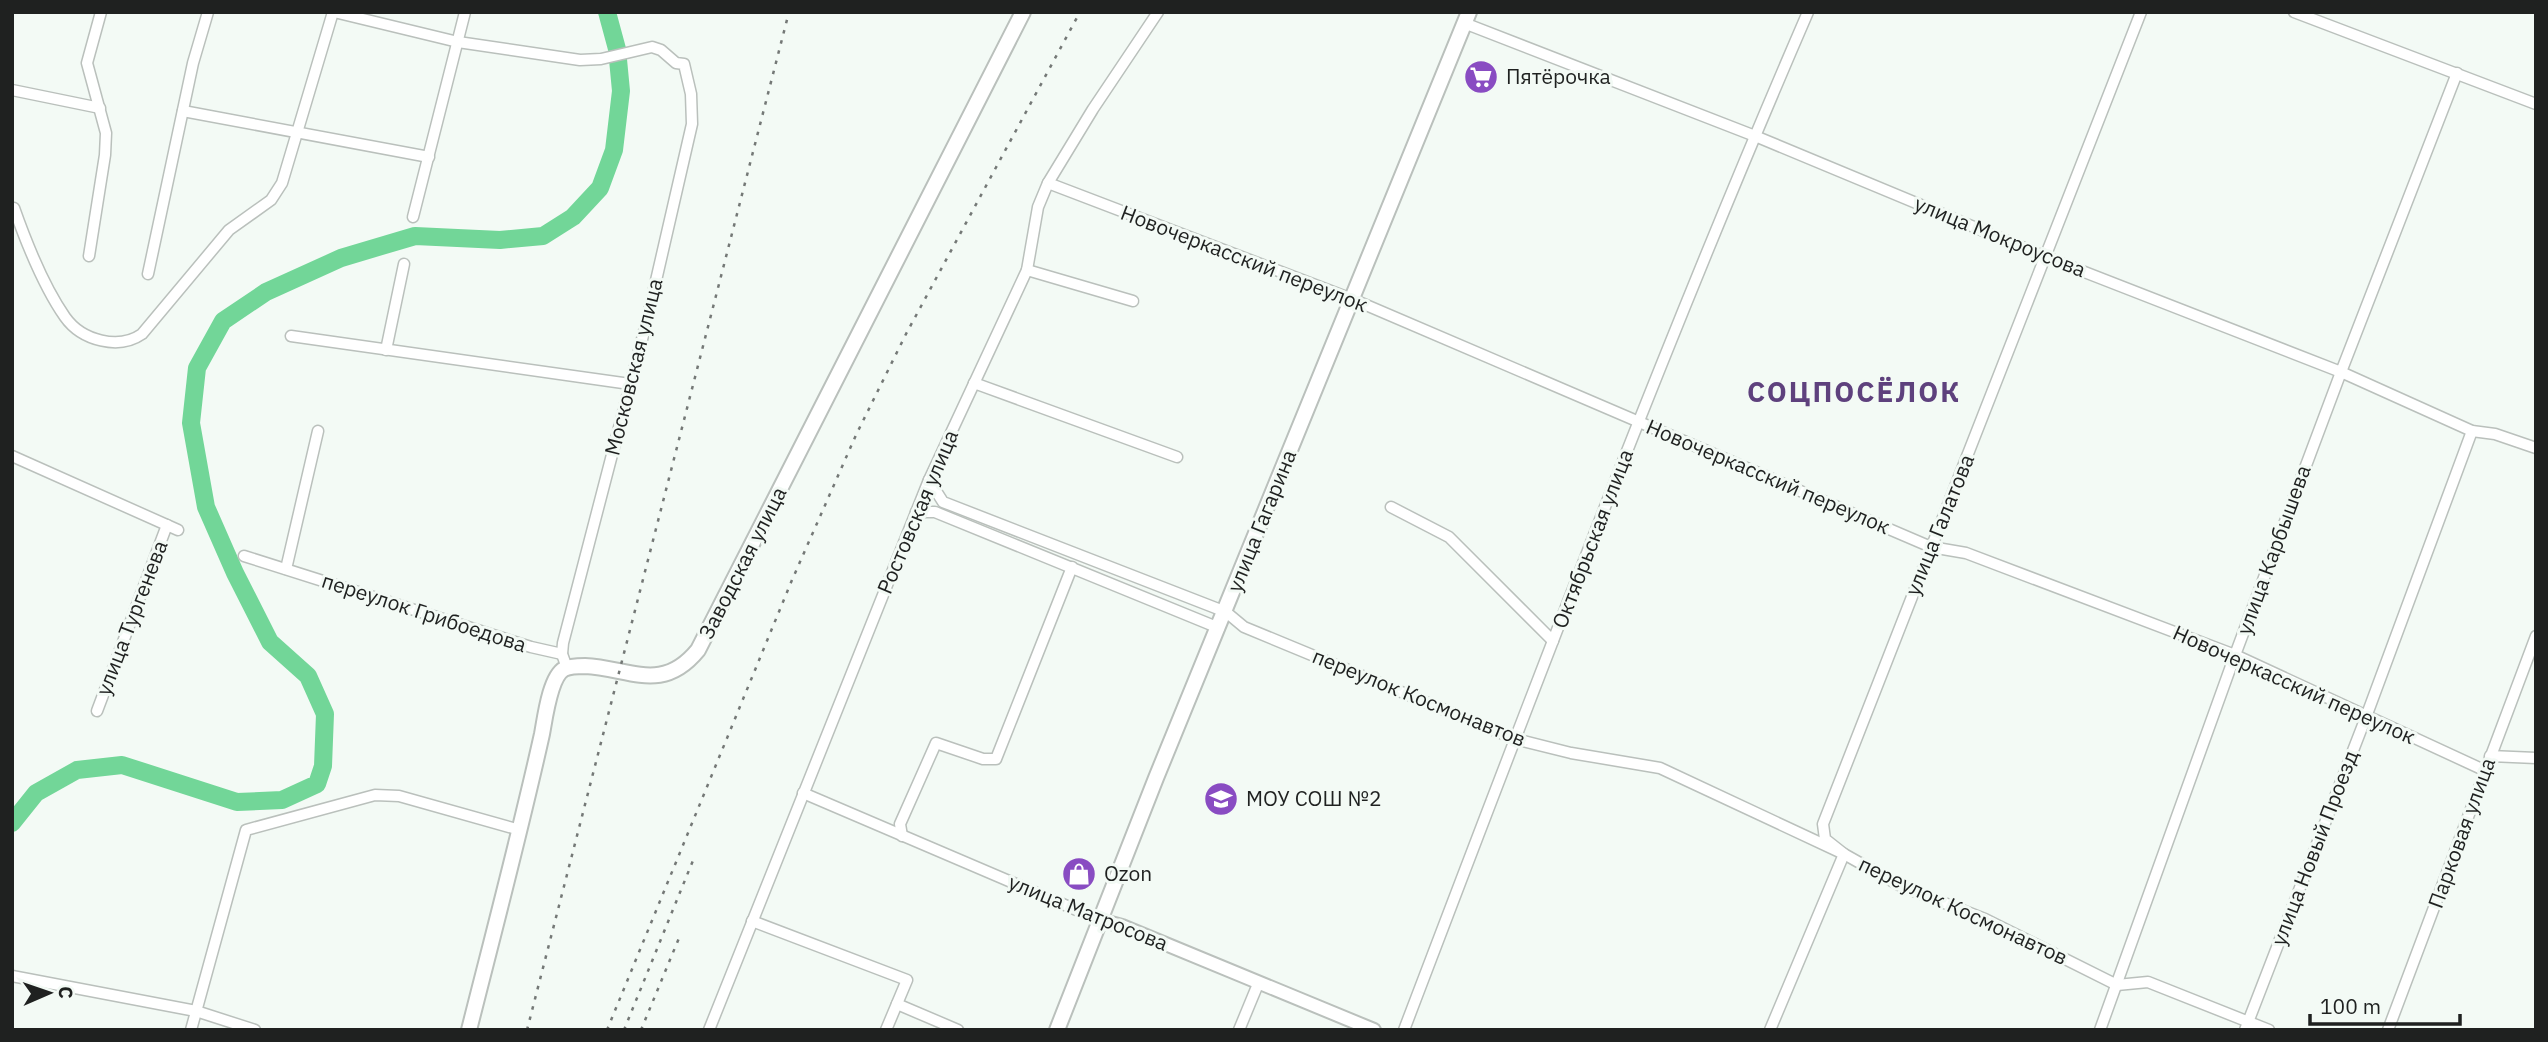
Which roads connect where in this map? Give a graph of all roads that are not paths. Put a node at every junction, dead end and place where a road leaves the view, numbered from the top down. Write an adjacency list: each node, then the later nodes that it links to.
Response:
1 (100, 12): 15 (street)
2 (208, 12): 16 (street)
3 (333, 12): 11 (street); 17 (street)
4 (465, 12): 11 (street)
5 (1023, 12): 55 (main road, Заводская улица)
6 (1158, 12): 20 (street, Ростовская улица)
7 (1808, 12): 18 (street, Октябрьская улица)
8 (2141, 12): 24 (street, улица Галатова)
9 (2294, 12): 12 (street)
10 (1466, 18): 18 (street, улица Мокроусова); 28 (main road, улица Гагарина)
11 (458, 42): 19 (street); 34 (street, Московская улица)
12 (2457, 73): 14 (street); 32 (street, улица Карбышева)
13 (12, 90): 15 (street)
14 (2536, 104)
15 (100, 108): 23 (street)
16 (183, 111): 17 (street); 27 (street)
17 (296, 131): 19 (street); 21 (street)
18 (1755, 136): 24 (street, улица Мокроусова); 35 (street, Октябрьская улица)
19 (429, 157): 22 (street)
20 (1048, 183): 26 (street, Ростовская улица); 28 (street, Новочеркасский переулок)
21 (14, 208)
22 (413, 216)
23 (89, 257)
24 (2046, 257): 32 (street, улица Мокроусова); 46 (street, улица Галатова)
25 (404, 264): 31 (street)
26 (1027, 271): 29 (street); 33 (street, Ростовская улица)
27 (148, 274)
28 (1352, 299): 35 (street, Новочеркасский переулок); 50 (main road, улица Гагарина)
29 (1133, 301)
30 (291, 336): 31 (street)
31 (386, 350): 34 (street)
32 (2341, 372): 36 (street, улица Мокроусова); 54 (street, улица Карбышева)
33 (974, 383): 40 (street); 41 (street, Ростовская улица)
34 (630, 384): 55 (street, Московская улица)
35 (1639, 422): 46 (street, Новочеркасский переулок); 53 (street, Октябрьская улица)
36 (2472, 430): 38 (street, улица Мокроусова); 57 (street, улица Новый Проезд)
37 (318, 431): 49 (street)
38 (2536, 448)
39 (12, 456): 44 (street)
40 (1177, 457)
41 (929, 480): 43 (street, Ростовская улица); 50 (street, переулок Космонавтов)
42 (1391, 507): 53 (street)
43 (916, 512): 48 (street); 62 (street, Ростовская улица)
44 (167, 525): 45 (street); 56 (street, улица Тургенева)
45 (178, 530)
46 (1931, 547): 54 (street, Новочеркасский переулок); 65 (street, улица Галатова)
47 (244, 556): 49 (street, переулок Грибоедова)
48 (1072, 567): 51 (street); 64 (street)
49 (286, 569): 55 (street, переулок Грибоедова)
50 (1226, 612): 51 (main road, улица Гагарина); 58 (street, переулок Космонавтов)
51 (1219, 628): 66 (main road, улица Гагарина)
52 (2536, 636): 59 (street, Парковая улица)
53 (1553, 641): 58 (street, Октябрьская улица)
54 (2235, 655): 57 (street, Новочеркасский переулок); 70 (street, улица Карбышева)
55 (564, 661): 63 (main road)
56 (97, 710)
57 (2366, 717): 61 (street, Новочеркасский переулок); 73 (street, улица Новый Проезд)
58 (1515, 739): 65 (street, переулок Космонавтов); 83 (street, Октябрьская улица)
59 (2490, 756): 60 (street); 61 (street, Парковая улица)
60 (2536, 758)
61 (2486, 771): 87 (street, Парковая улица)
62 (803, 793): 64 (street, улица Матросова); 67 (street, Ростовская улица)
63 (520, 830): 72 (street); 76 (main road)
64 (902, 835): 66 (street, улица Матросова)
65 (1844, 854): 70 (street, переулок Космонавтов); 84 (street)
66 (1100, 920): 69 (street, улица Матросова); 80 (main road, улица Гагарина)
67 (752, 921): 71 (street); 77 (street, Ростовская улица)
68 (12, 976): 72 (street)
69 (1258, 984): 81 (street); 82 (street, улица Матросова)
70 (2117, 985): 73 (street, переулок Космонавтов); 85 (street, улица Карбышева)
71 (897, 1004): 78 (street); 79 (street)
72 (196, 1011): 74 (street); 75 (street)
73 (2246, 1025): 86 (street, переулок Космонавтов)
74 (191, 1030)
75 (255, 1030)
76 (469, 1030)
77 (709, 1030)
78 (886, 1030)
79 (958, 1030)
80 (1057, 1030)
81 (1239, 1030)
82 (1374, 1030)
83 (1404, 1030)
84 (1770, 1030)
85 (2100, 1030)
86 (2269, 1030)
87 (2388, 1030)

